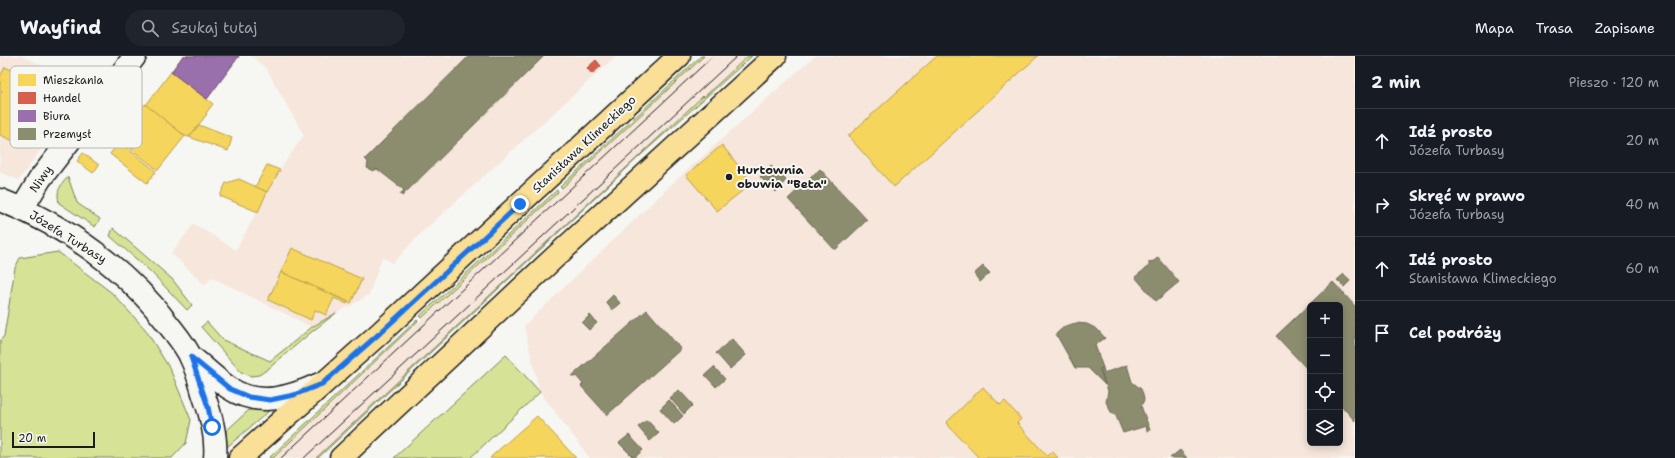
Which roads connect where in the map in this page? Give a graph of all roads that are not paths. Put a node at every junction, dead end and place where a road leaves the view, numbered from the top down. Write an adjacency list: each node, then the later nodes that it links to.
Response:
1 (135, 56): 4 (street, Niwy)
2 (679, 56): 9 (main road, Stanisława Klimeckiego)
3 (775, 56): 12 (main road)
4 (127, 66)
5 (64, 148): 7 (street, Niwy)
6 (0, 200): 7 (street, Józefa Turbasy)
7 (22, 208): 8 (street, Józefa Turbasy)
8 (191, 357): 9 (street, Józefa Turbasy); 10 (street, Józefa Turbasy)
9 (322, 384): 11 (main road, Stanisława Klimeckiego)
10 (215, 458)
11 (240, 458)
12 (341, 458)

